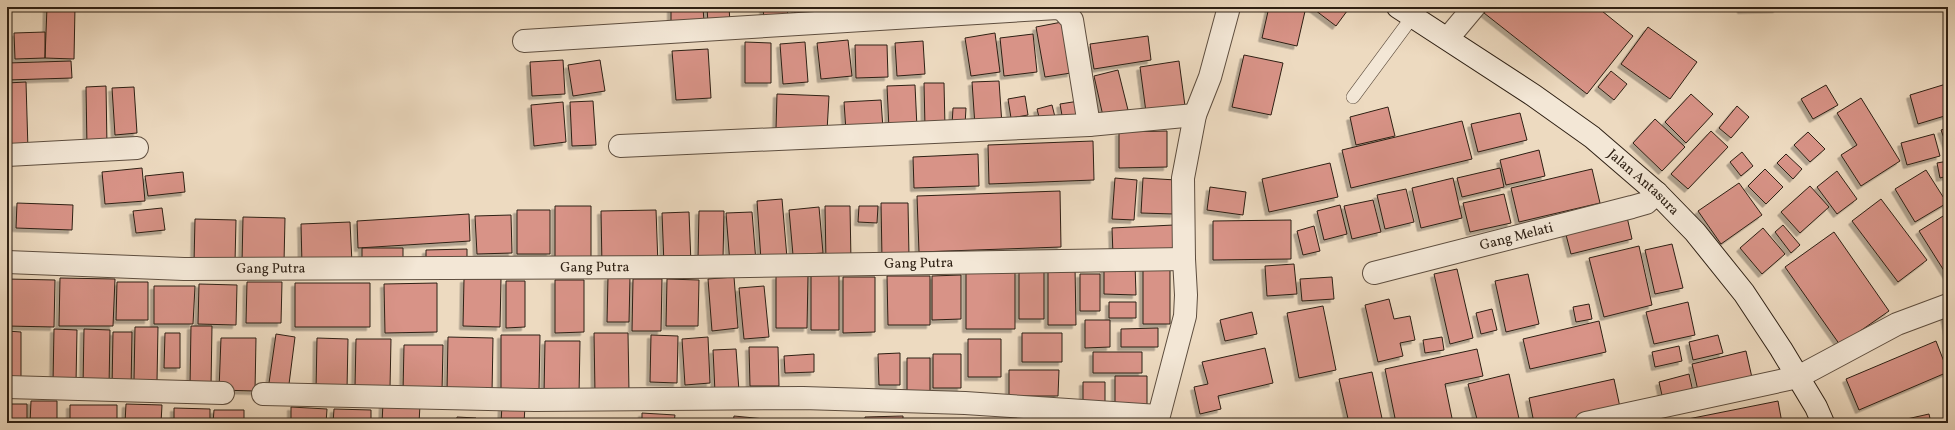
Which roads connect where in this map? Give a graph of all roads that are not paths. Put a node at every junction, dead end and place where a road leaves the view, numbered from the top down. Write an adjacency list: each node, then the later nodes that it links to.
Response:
1 (1229, 7): 7 (street)
2 (1474, 7): 4 (street)
3 (1405, 11): 4 (street, Jalan Antasura); 6 (lane)
4 (1448, 38): 12 (street, Jalan Antasura)
5 (524, 41): 8 (street)
6 (1353, 97)
7 (1195, 114): 8 (street); 13 (street)
8 (1089, 125): 9 (street)
9 (620, 146)
10 (137, 148): 11 (street)
11 (7, 155)
12 (1657, 193): 15 (street, Gang Melati); 17 (street, Jalan Antasura)
13 (1184, 259): 14 (street, Gang Putra); 21 (street)
14 (7, 262)
15 (1374, 273)
16 (1948, 305): 17 (street)
17 (1798, 377): 22 (street); 23 (street, Jalan Antasura)
18 (7, 387): 19 (street)
19 (223, 393)
20 (263, 394): 21 (street)
21 (1158, 420)
22 (1586, 423)
23 (1823, 423)

